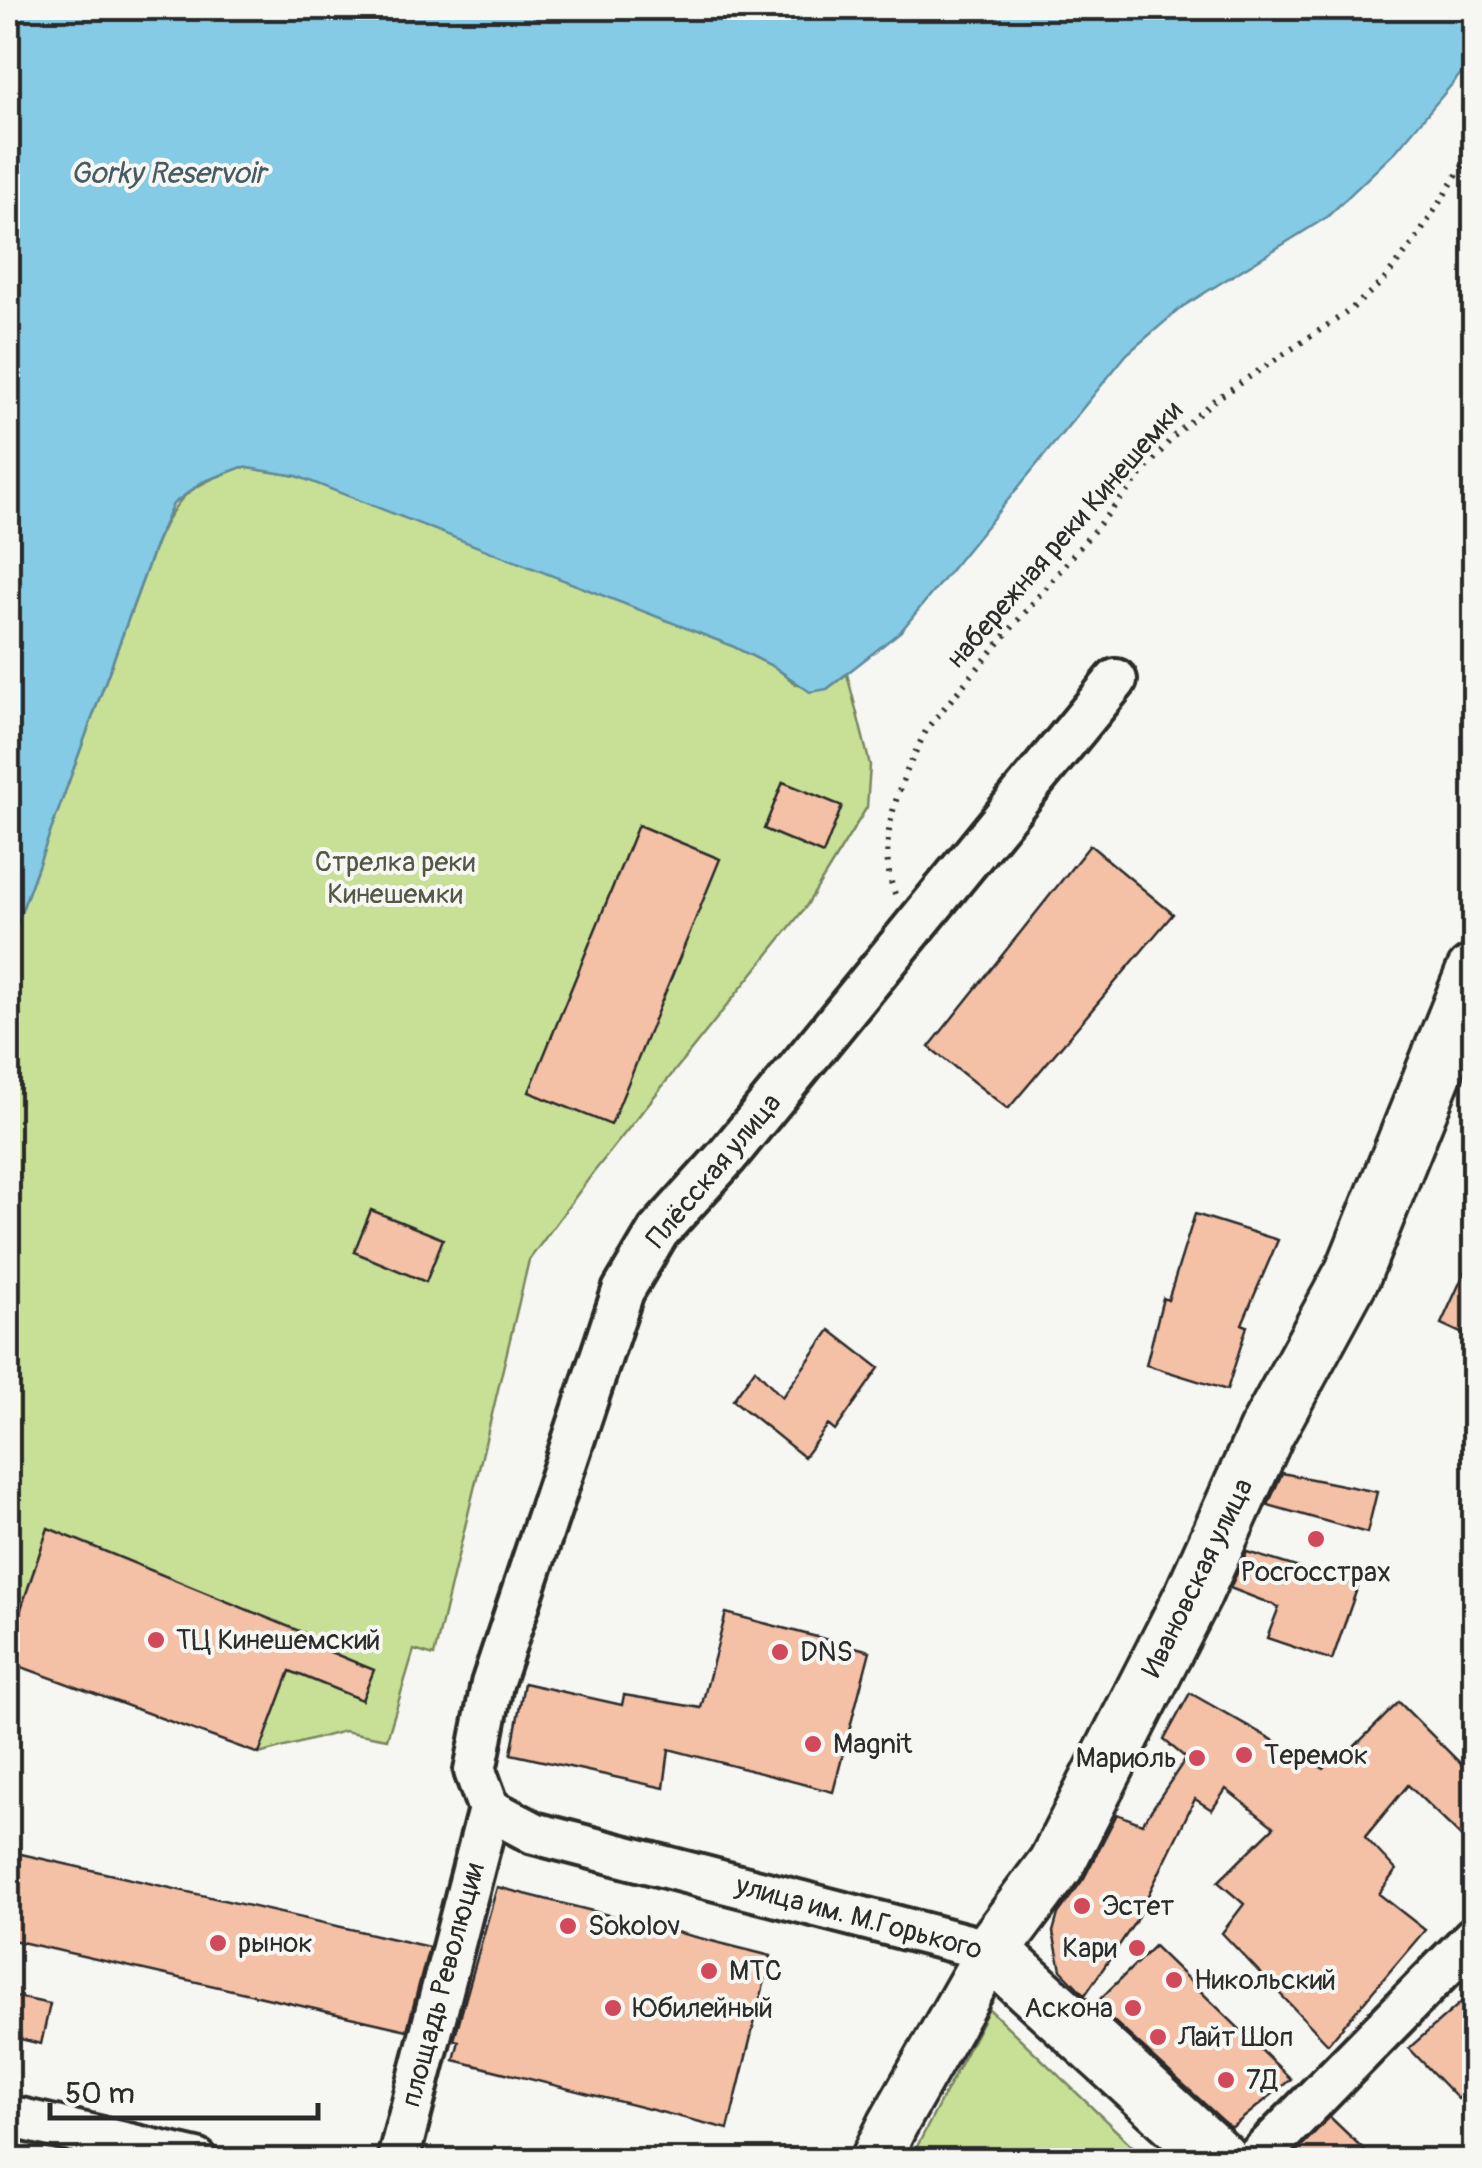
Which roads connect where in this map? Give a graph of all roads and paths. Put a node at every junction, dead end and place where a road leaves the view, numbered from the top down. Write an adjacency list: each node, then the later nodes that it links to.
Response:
1 (1474, 148): 3 (path, набережная реки Кинешемки)
2 (1116, 680): 3 (street, Плёсская улица)
3 (916, 924): 5 (street, Плёсская улица)
4 (1474, 972): 7 (main road, Ивановская улица)
5 (489, 1809): 7 (street, улица им. М.Горького); 10 (street, площадь Революции)
6 (1474, 1936): 13 (street)
7 (991, 1950): 11 (street, Ивановская улица); 12 (main road, улица им. М.Горького)
8 (8, 2116): 9 (street)
9 (197, 2160)
10 (398, 2160)
11 (876, 2160)
12 (1220, 2160)
13 (1255, 2160)

